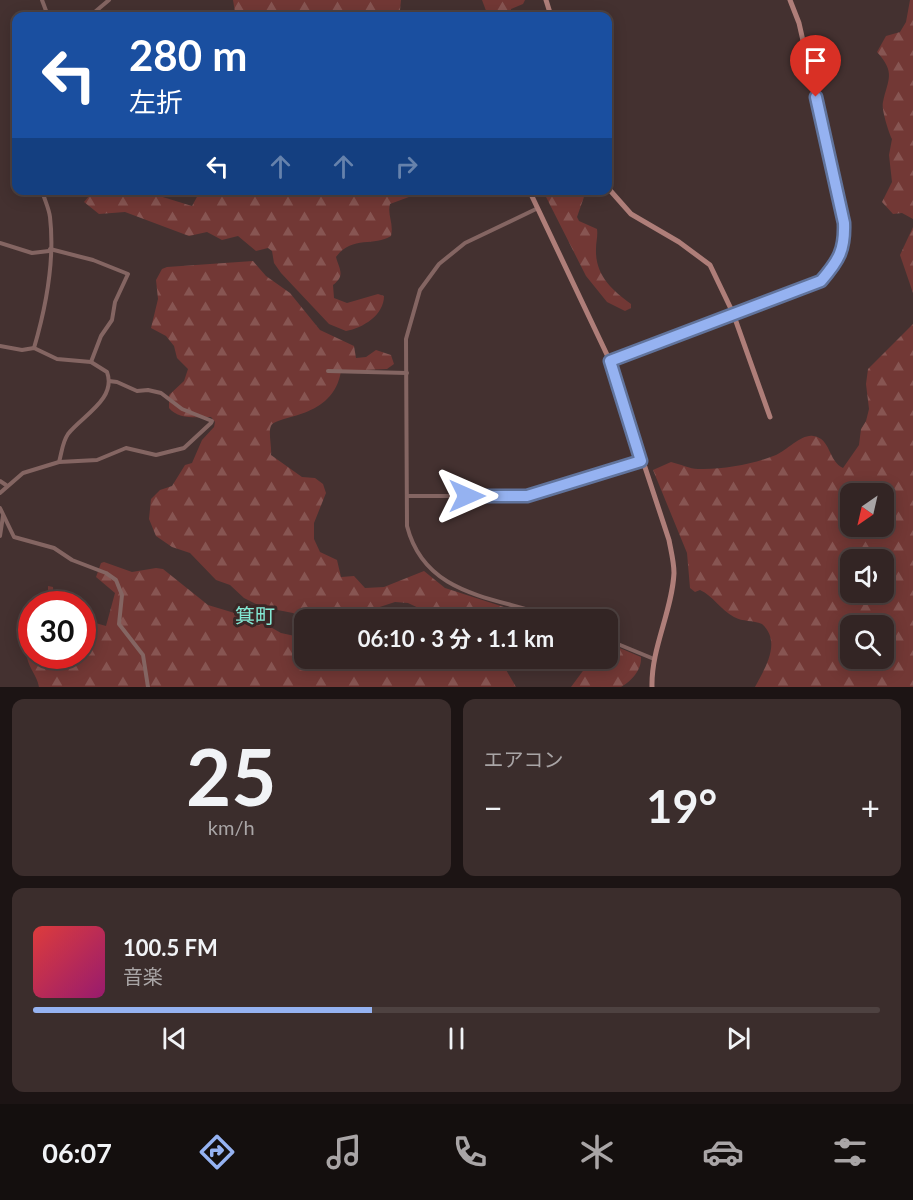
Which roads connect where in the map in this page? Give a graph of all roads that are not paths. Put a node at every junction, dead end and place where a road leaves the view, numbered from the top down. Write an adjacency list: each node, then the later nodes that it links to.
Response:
1 (109, 0): 3 (street)
2 (790, 0): 10 (street)
3 (95, 12)
4 (612, 193): 10 (street)
5 (44, 195): 9 (street)
6 (531, 195): 7 (street)
7 (536, 209): 13 (street); 16 (street)
8 (0, 243): 9 (street)
9 (49, 250): 12 (street); 14 (street)
10 (733, 313): 13 (street); 18 (street)
11 (0, 346): 12 (street)
12 (34, 348): 14 (street)
13 (610, 361): 19 (street)
14 (91, 362): 17 (street)
15 (328, 371): 16 (street)
16 (406, 373): 24 (street)
17 (109, 381): 20 (street); 20 (street)
18 (770, 417)
19 (641, 461): 24 (street); 30 (street)
20 (59, 462): 22 (street)
21 (0, 481): 22 (street)
22 (6, 485): 23 (street)
23 (0, 493)
24 (406, 496): 28 (street)
25 (0, 508): 26 (street)
26 (3, 515): 27 (street); 31 (street)
27 (0, 536)
28 (520, 609)
29 (618, 644): 30 (street)
30 (654, 659): 32 (street)
31 (147, 687)
32 (652, 687)

